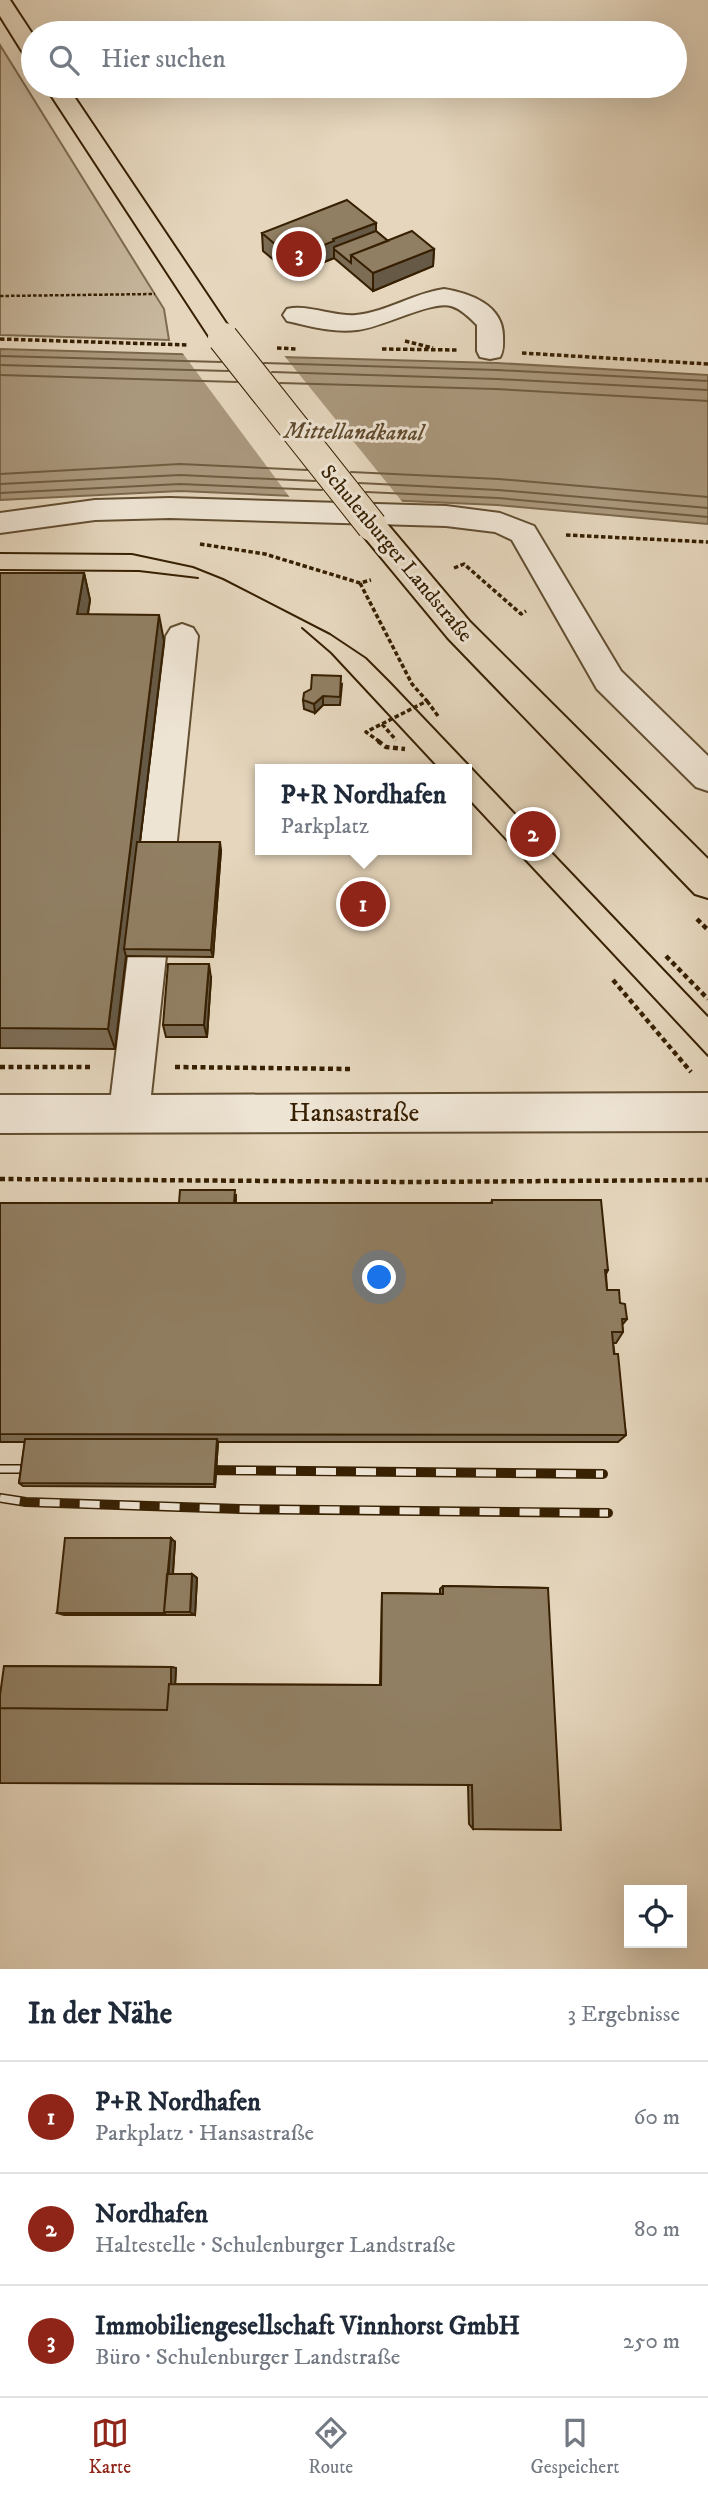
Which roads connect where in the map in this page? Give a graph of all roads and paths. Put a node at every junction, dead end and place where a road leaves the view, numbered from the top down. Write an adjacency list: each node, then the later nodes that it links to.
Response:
1 (1, 0): 2 (main road)
2 (21, 32)
3 (64, 98): 24 (main road, Schulenburger Landstraße, bridge)
4 (163, 294): 5 (path)
5 (0, 296)
6 (296, 315): 7 (street)
7 (490, 351)
8 (0, 523): 9 (street)
9 (523, 533): 11 (path); 22 (street)
10 (190, 542): 14 (path)
11 (708, 542)
12 (443, 573): 15 (path)
13 (379, 579): 14 (path)
14 (360, 583): 17 (path)
15 (531, 608)
16 (182, 636): 23 (street)
17 (427, 701): 18 (path); 19 (path)
18 (439, 716)
19 (382, 724): 20 (path); 21 (path)
20 (396, 740)
21 (405, 750)
22 (708, 777)
23 (158, 850)
24 (708, 883)
25 (147, 956): 31 (street)
26 (666, 956): 28 (path)
27 (613, 981): 29 (path)
28 (708, 999)
29 (692, 1073)
30 (708, 1112): 31 (street, Hansastraße)
31 (129, 1113): 32 (street, Hansastraße)
32 (0, 1114)
33 (0, 1179): 34 (path)
34 (708, 1180)

